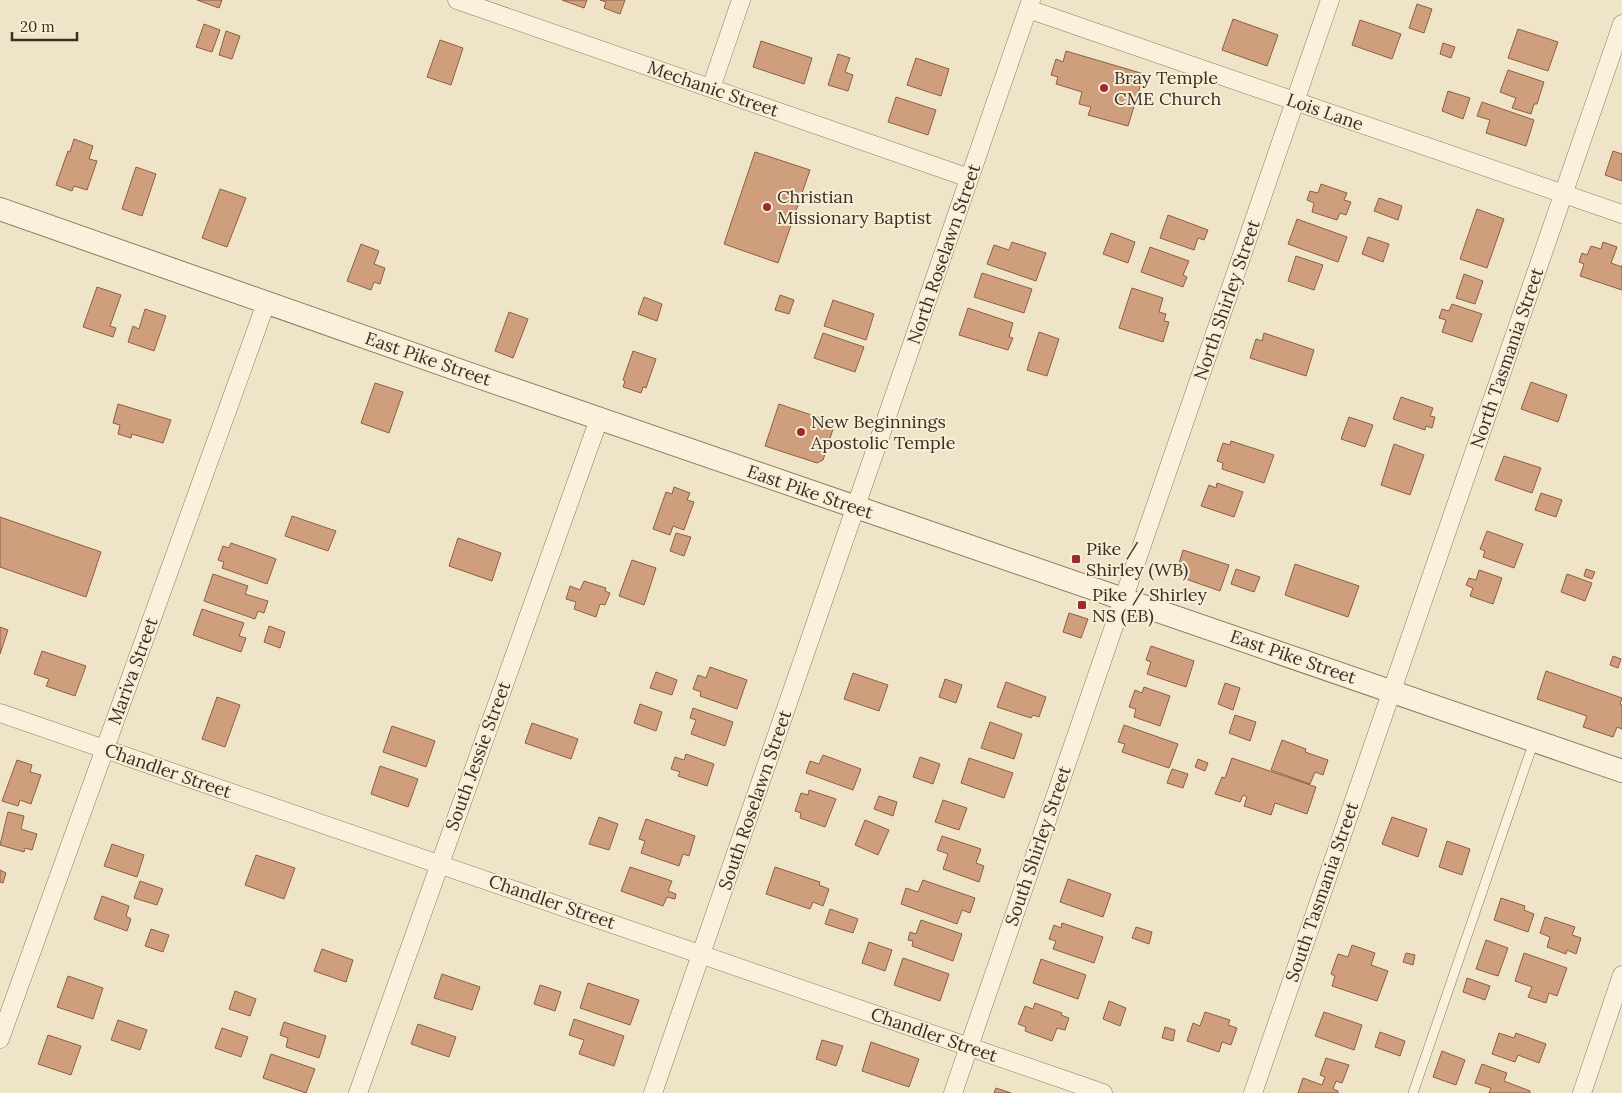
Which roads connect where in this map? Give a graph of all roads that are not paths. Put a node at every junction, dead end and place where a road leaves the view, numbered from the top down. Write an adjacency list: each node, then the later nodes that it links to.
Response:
1 (457, 0): 6 (street, Mechanic Street)
2 (741, 0): 6 (street)
3 (1330, 0): 7 (street, North Shirley Street)
4 (1029, 5): 7 (street, Lois Lane); 8 (street, North Roselawn Street)
5 (1622, 24): 9 (street, North Tasmania Street)
6 (710, 88): 8 (street, Mechanic Street)
7 (1295, 101): 9 (street, Lois Lane); 15 (street, North Shirley Street)
8 (970, 178): 14 (street, North Roselawn Street)
9 (1563, 194): 11 (street, Lois Lane); 16 (street, North Tasmania Street)
10 (0, 209): 12 (street, East Pike Street)
11 (1622, 214)
12 (266, 303): 13 (street, East Pike Street); 19 (street, Mariva Street)
13 (599, 419): 14 (street, East Pike Street); 21 (street, South Jessie Street)
14 (856, 507): 15 (street, East Pike Street); 22 (street, South Roselawn Street)
15 (1124, 600): 16 (street, East Pike Street); 25 (street, South Shirley Street)
16 (1392, 691): 18 (street, East Pike Street); 30 (street, South Tasmania Street)
17 (0, 714): 19 (street, Chandler Street)
18 (1534, 741): 20 (street, East Pike Street); 31 (lane)
19 (105, 750): 21 (street, Chandler Street); 24 (street, Mariva Street)
20 (1622, 771)
21 (440, 864): 22 (street, Chandler Street); 26 (street, South Jessie Street)
22 (702, 954): 25 (street, Chandler Street); 27 (street, South Roselawn Street)
23 (1622, 975): 32 (street)
24 (0, 1039)
25 (969, 1046): 28 (street, South Shirley Street); 29 (street, Chandler Street)
26 (358, 1093)
27 (653, 1093)
28 (953, 1093)
29 (1102, 1093)
30 (1253, 1093)
31 (1413, 1093)
32 (1582, 1093)

